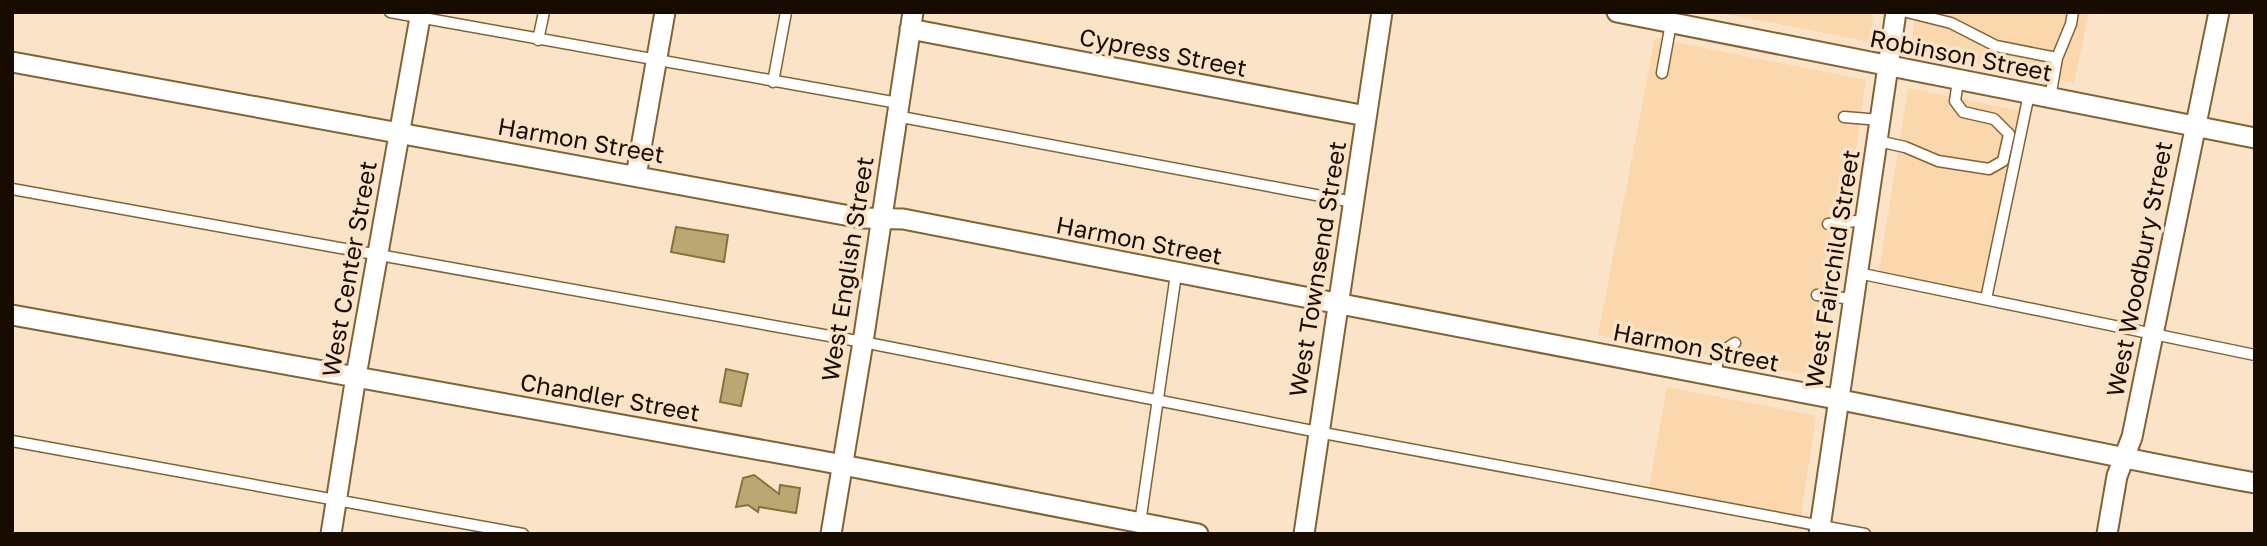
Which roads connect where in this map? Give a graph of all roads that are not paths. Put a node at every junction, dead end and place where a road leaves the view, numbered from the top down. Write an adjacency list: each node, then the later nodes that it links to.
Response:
1 (390, 12): 11 (lane)
2 (544, 12): 15 (lane)
3 (665, 12): 17 (street)
4 (786, 12): 22 (lane)
5 (1382, 12): 26 (street, West Townsend Street)
6 (1618, 12): 14 (street, Robinson Street)
7 (1896, 12): 19 (street, West Fairchild Street)
8 (1907, 12): 16 (lane)
9 (2073, 12): 16 (lane)
10 (2219, 12): 29 (street, West Woodbury Street)
11 (420, 15): 15 (lane); 30 (street, West Center Street)
12 (1695, 20): 14 (street, Robinson Street); 19 (street, Robinson Street)
13 (911, 21): 25 (street, West English Street); 26 (street, Cypress Street)
14 (1671, 23): 20 (lane)
15 (538, 40): 17 (lane)
16 (2057, 58): 24 (lane)
17 (657, 59): 22 (lane); 33 (street)
18 (12, 62): 30 (street, Harmon Street)
19 (1888, 67): 21 (street, Robinson Street); 28 (street, West Fairchild Street)
20 (1662, 72)
21 (1958, 80): 23 (street, Robinson Street); 32 (lane)
22 (773, 82): 25 (lane)
23 (2029, 94): 24 (street, Robinson Street); 44 (lane)
24 (2050, 98): 29 (street, Robinson Street)
25 (897, 110): 35 (lane); 36 (street, West English Street)
26 (1366, 116): 35 (street, West Townsend Street)
27 (1844, 117): 28 (lane)
28 (1880, 120): 32 (street, West Fairchild Street)
29 (2194, 126): 31 (street, Robinson Street); 47 (street, West Woodbury Street)
30 (398, 133): 33 (street, Harmon Street); 39 (street, West Center Street)
31 (2255, 138)
32 (1878, 141): 37 (street, West Fairchild Street)
33 (636, 176): 36 (street, Harmon Street)
34 (12, 189): 39 (lane)
35 (1353, 202): 45 (street, West Townsend Street)
36 (882, 219): 41 (street, Harmon Street); 48 (street, West English Street)
37 (1866, 220): 38 (lane); 40 (street, West Fairchild Street)
38 (1828, 223)
39 (377, 253): 48 (lane); 51 (street, West Center Street)
40 (1858, 273): 43 (street, West Fairchild Street); 44 (lane)
41 (1176, 274): 45 (street, Harmon Street); 53 (lane)
42 (1817, 295): 43 (lane)
43 (1854, 299): 54 (street, West Fairchild Street)
44 (1986, 299): 47 (lane)
45 (1338, 304): 52 (street, Harmon Street); 55 (street, West Townsend Street)
46 (12, 315): 51 (street, Chandler Street)
47 (2152, 334): 50 (lane); 57 (street, West Woodbury Street)
48 (863, 342): 53 (lane); 58 (street, West English Street)
49 (1735, 343): 52 (lane)
50 (2255, 355)
51 (356, 376): 58 (street, Chandler Street); 60 (street, West Center Street)
52 (1714, 376): 54 (street, Harmon Street)
53 (1157, 399): 55 (lane); 61 (lane)
54 (1838, 400): 57 (street, Harmon Street); 62 (street, West Fairchild Street)
55 (1318, 432): 62 (lane); 67 (street, West Townsend Street)
56 (12, 441): 60 (lane)
57 (2124, 459): 59 (street, Harmon Street); 69 (street, West Woodbury Street)
58 (842, 465): 61 (street, Chandler Street); 65 (street, West English Street)
59 (2255, 483)
60 (337, 499): 63 (street, West Center Street); 64 (lane)
61 (1140, 524): 66 (street, Chandler Street)
62 (1819, 529): 68 (lane)
63 (331, 534)
64 (523, 534)
65 (831, 534)
66 (1198, 534)
67 (1304, 534)
68 (1865, 534)
69 (2107, 534)

